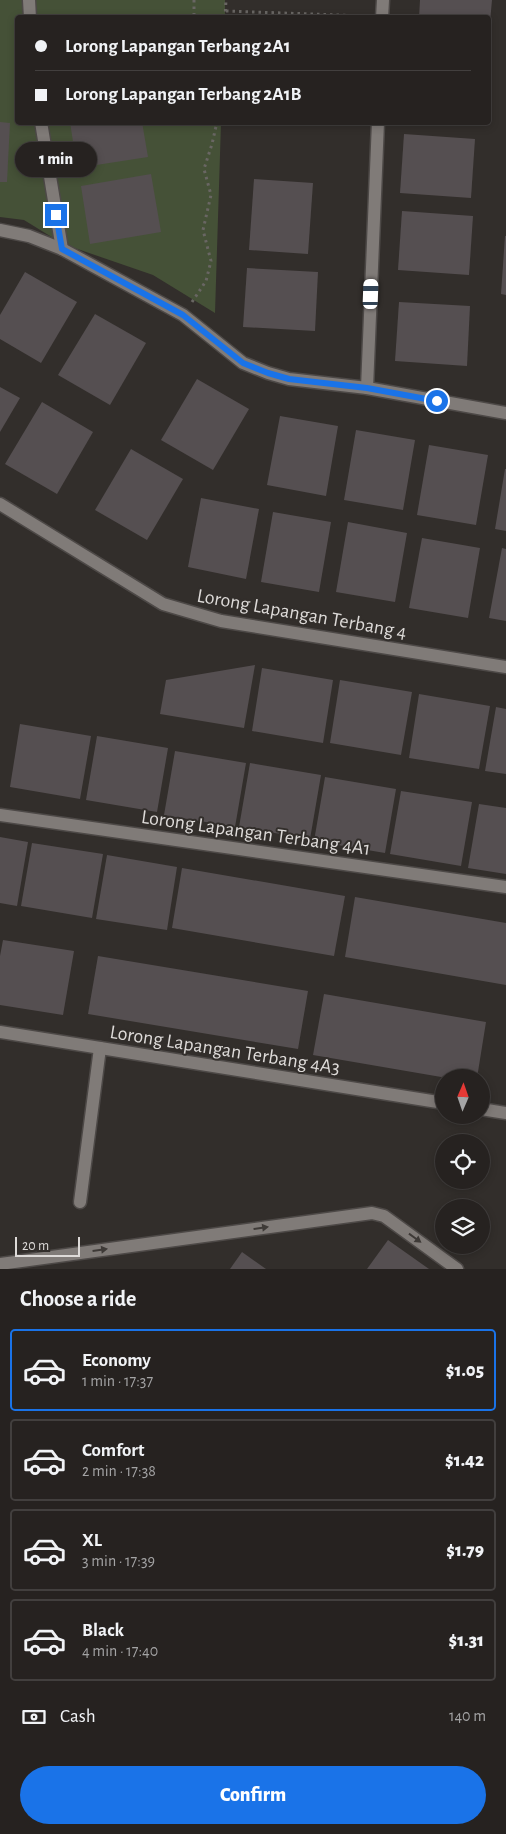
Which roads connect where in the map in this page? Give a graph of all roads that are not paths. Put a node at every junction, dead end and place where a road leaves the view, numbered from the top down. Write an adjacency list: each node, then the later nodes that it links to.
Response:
1 (30, 0): 3 (street)
2 (383, 0): 4 (street)
3 (30, 15)
4 (382, 15)
5 (41, 125): 8 (street)
6 (378, 125): 9 (street)
7 (0, 230): 8 (street)
8 (62, 249): 9 (street)
9 (367, 388): 10 (street)
10 (506, 413)
11 (0, 504): 12 (street, Lorong Lapangan Terbang 4)
12 (506, 667)
13 (0, 814): 14 (street, Lorong Lapangan Terbang 4A1)
14 (506, 887)
15 (0, 1032): 16 (street, Lorong Lapangan Terbang 4A3)
16 (100, 1048): 17 (street, Lorong Lapangan Terbang 4A3); 20 (street)
17 (435, 1102)
18 (490, 1110): 19 (street)
19 (506, 1113)
20 (80, 1202)
21 (0, 1264): 22 (street, one-way to 22)
22 (457, 1269)

